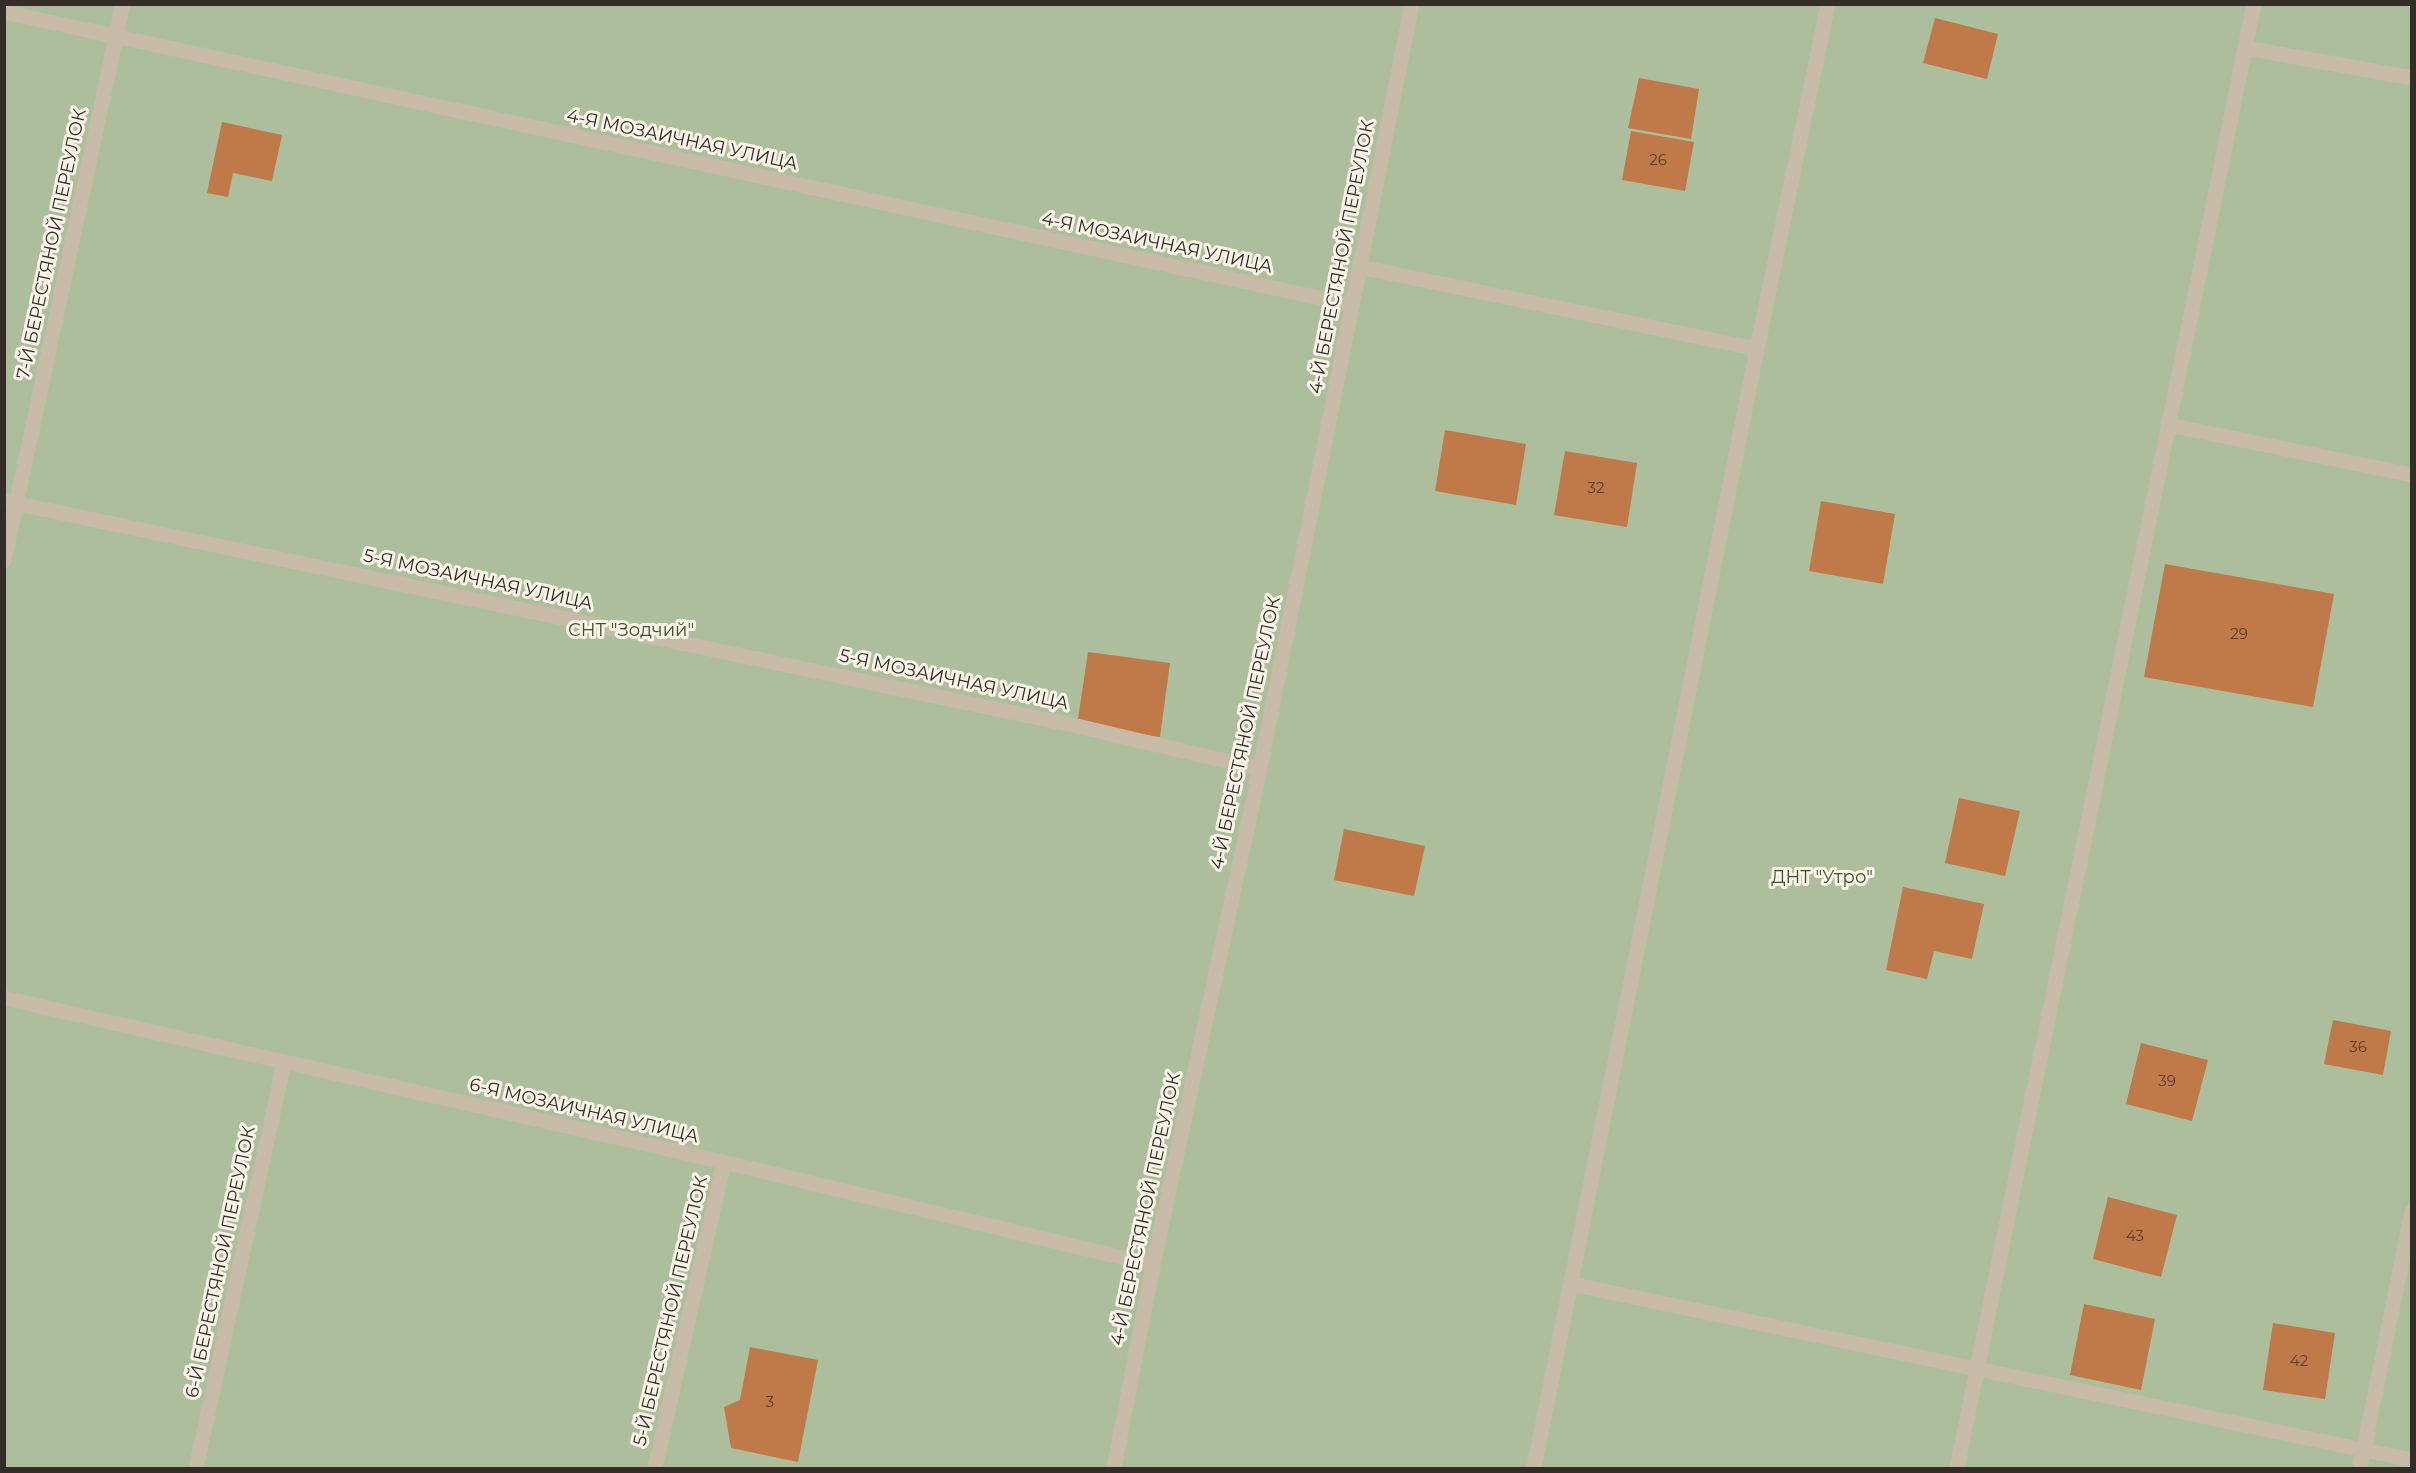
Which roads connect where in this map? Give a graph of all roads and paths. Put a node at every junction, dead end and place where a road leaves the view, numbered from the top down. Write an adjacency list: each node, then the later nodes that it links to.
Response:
1 (123, 4): 6 (lane, 7-Й БЕРЕСТЯНОЙ ПЕРЕУЛОК)
2 (1412, 4): 9 (lane, 4-Й БЕРЕСТЯНОЙ ПЕРЕУЛОК)
3 (1828, 4): 11 (lane)
4 (2254, 4): 7 (lane)
5 (4, 12): 6 (lane, 4-Я МОЗАИЧНАЯ УЛИЦА)
6 (116, 36): 10 (lane, 4-Я МОЗАИЧНАЯ УЛИЦА); 14 (lane, 7-Й БЕРЕСТЯНОЙ ПЕРЕУЛОК)
7 (2246, 48): 8 (lane); 12 (lane)
8 (2412, 78)
9 (1360, 267): 10 (lane, 4-Й БЕРЕСТЯНОЙ ПЕРЕУЛОК); 11 (lane)
10 (1352, 305): 16 (lane, 4-Й БЕРЕСТЯНОЙ ПЕРЕУЛОК)
11 (1757, 349): 22 (lane)
12 (2169, 425): 13 (lane); 23 (lane)
13 (2412, 475)
14 (11, 503): 15 (lane, 7-Й БЕРЕСТЯНОЙ ПЕРЕУЛОК); 16 (lane, 5-Я МОЗАИЧНАЯ УЛИЦА)
15 (4, 561)
16 (1260, 769): 21 (lane, 4-Й БЕРЕСТЯНОЙ ПЕРЕУЛОК)
17 (4, 999): 18 (lane, 6-Я МОЗАИЧНАЯ УЛИЦА)
18 (284, 1063): 19 (lane, 6-Я МОЗАИЧНАЯ УЛИЦА); 26 (lane, 6-Й БЕРЕСТЯНОЙ ПЕРЕУЛОК)
19 (724, 1162): 21 (lane, 6-Я МОЗАИЧНАЯ УЛИЦА); 27 (lane, 5-Й БЕРЕСТЯНОЙ ПЕРЕУЛОК)
20 (2412, 1211): 24 (lane)
21 (1153, 1265): 28 (lane, 4-Й БЕРЕСТЯНОЙ ПЕРЕУЛОК)
22 (1570, 1284): 23 (lane); 29 (lane)
23 (1977, 1369): 24 (lane); 30 (lane)
24 (2363, 1450): 25 (lane); 31 (lane)
25 (2412, 1460)
26 (196, 1468)
27 (655, 1468)
28 (1114, 1468)
29 (1534, 1468)
30 (1957, 1468)
31 (2360, 1468)

